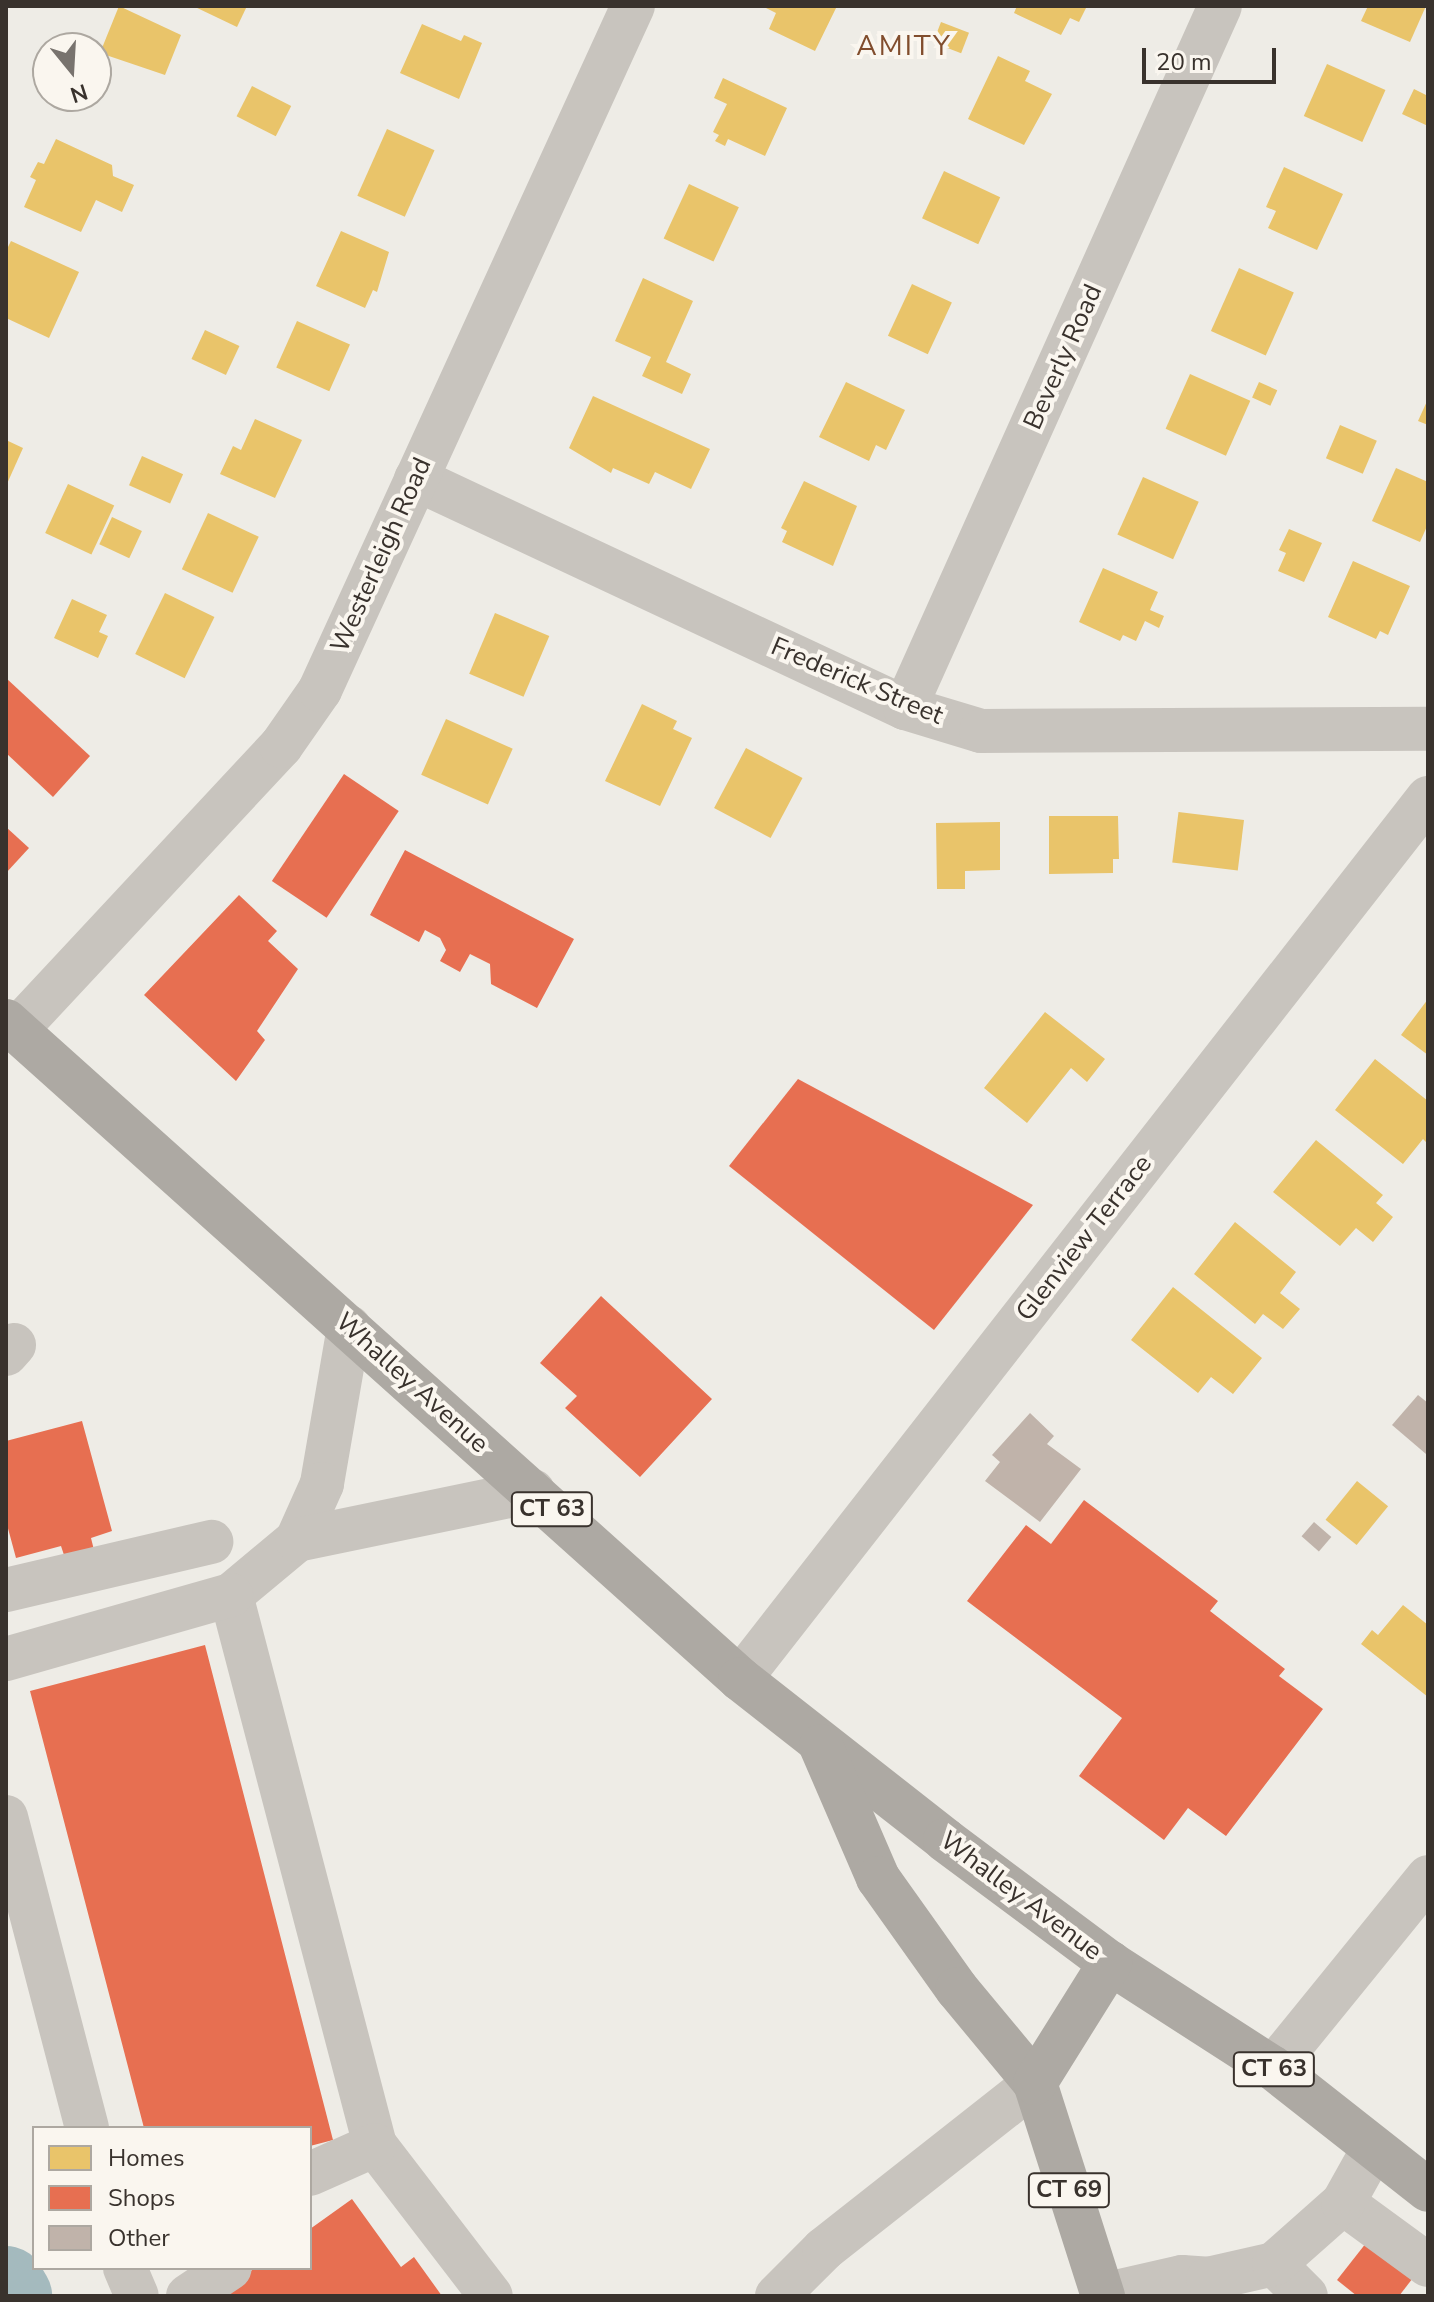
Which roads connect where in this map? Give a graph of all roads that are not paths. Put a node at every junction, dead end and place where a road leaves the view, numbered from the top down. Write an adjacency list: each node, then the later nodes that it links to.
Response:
1 (633, 6): 3 (street, Westerleigh Road)
2 (1220, 6): 4 (street, Beverly Road)
3 (416, 479): 4 (street, Frederick Street); 7 (street, Westerleigh Road)
4 (905, 708): 5 (street, Frederick Street)
5 (1428, 729)
6 (1428, 798): 15 (street, Glenview Terrace)
7 (11, 1025): 8 (main road, Whalley Avenue / CT 63)
8 (349, 1327): 9 (main road, Whalley Avenue / CT 63); 10 (street)
9 (533, 1491): 10 (street); 15 (main road, Whalley Avenue / CT 63)
10 (297, 1540): 13 (street)
11 (211, 1542): 12 (street)
12 (6, 1590)
13 (231, 1595): 14 (street); 23 (street)
14 (6, 1659)
15 (740, 1679): 16 (main road, Whalley Avenue / CT 63)
16 (819, 1743): 19 (main road, Whalley Avenue / CT 63); 21 (main road, Whalley Avenue / CT 63)
17 (6, 1817): 22 (street)
18 (1428, 1877): 20 (street)
19 (1110, 1963): 20 (main road, CT 63); 21 (main road, Whalley Avenue)
20 (1273, 2068): 24 (main road, CT 63)
21 (1035, 2083): 36 (street); 37 (main road, Whalley Avenue / CT 69)
22 (86, 2126)
23 (375, 2145): 25 (street); 35 (street)
24 (1373, 2149): 26 (main road, CT 63); 27 (street)
25 (312, 2173)
26 (1428, 2190)
27 (1343, 2203): 28 (street); 29 (street)
28 (1274, 2264): 32 (street); 38 (street)
29 (1428, 2265)
30 (126, 2270): 33 (street)
31 (227, 2270): 34 (street)
32 (1210, 2288): 37 (street)
33 (137, 2296)
34 (188, 2296)
35 (491, 2296)
36 (777, 2296)
37 (1103, 2296)
38 (1306, 2296)

